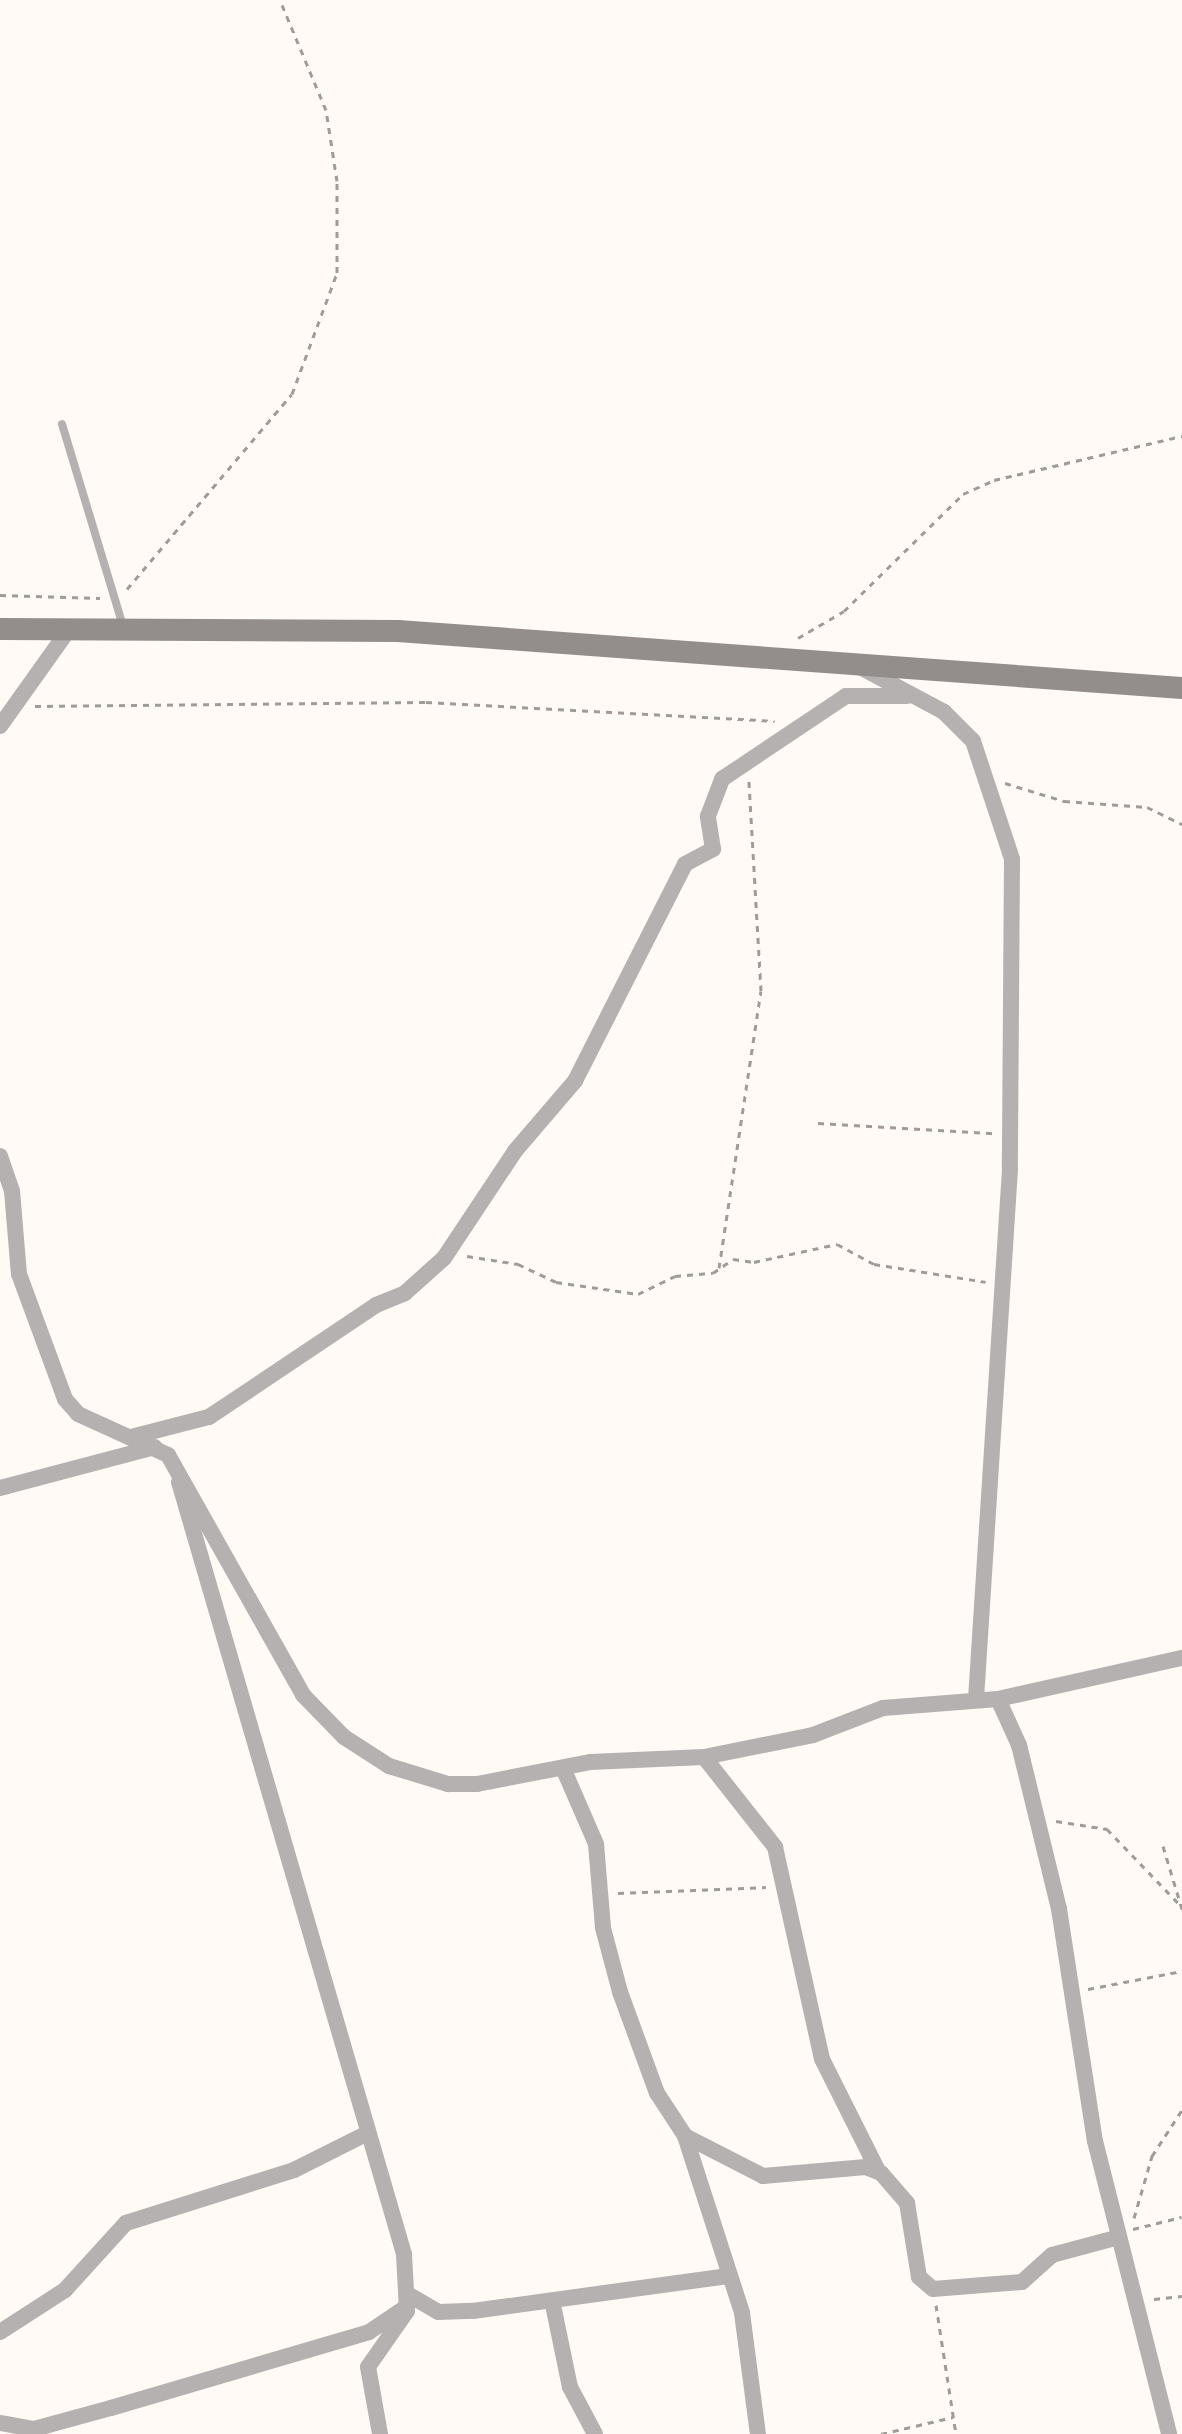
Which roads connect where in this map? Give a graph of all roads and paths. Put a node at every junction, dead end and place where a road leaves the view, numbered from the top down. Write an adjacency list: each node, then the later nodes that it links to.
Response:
1 (280, 0): 5 (path)
2 (62, 424): 5 (lane)
3 (1182, 436): 9 (path)
4 (0, 595): 5 (path)
5 (118, 599): 7 (lane)
6 (0, 629): 8 (street)
7 (124, 630): 8 (street); 9 (street)
8 (67, 632): 13 (street)
9 (762, 656): 10 (street)
10 (850, 661): 11 (street); 12 (street)
11 (1182, 688)
12 (907, 696): 16 (street); 17 (street)
13 (12, 709): 14 (path); 15 (street)
14 (784, 720)
15 (0, 726)
16 (747, 756): 22 (street); 23 (path)
17 (985, 770): 18 (path); 20 (street)
18 (1182, 824)
19 (818, 1123): 20 (path)
20 (1006, 1134): 24 (street)
21 (0, 1156): 25 (street)
22 (447, 1254): 23 (path); 25 (street)
23 (719, 1268): 24 (path)
24 (1003, 1284): 30 (street)
25 (131, 1437): 26 (street)
26 (155, 1447): 27 (street); 28 (street)
27 (175, 1465): 33 (street); 42 (street)
28 (0, 1488)
29 (1182, 1658): 31 (street)
30 (976, 1699): 31 (street); 32 (street)
31 (998, 1699): 34 (street)
32 (704, 1757): 33 (street); 37 (street)
33 (563, 1768): 36 (street)
34 (1036, 1812): 38 (path); 40 (street)
35 (1163, 1846): 38 (path)
36 (600, 1874): 37 (path); 43 (street)
37 (790, 1899): 44 (street)
38 (1181, 1908)
39 (1182, 1971): 40 (path)
40 (1072, 1992): 46 (street)
41 (1182, 2110): 46 (path)
42 (366, 2134): 51 (street); 53 (street)
43 (685, 2136): 44 (street); 47 (street)
44 (878, 2171): 48 (street)
45 (1182, 2217): 46 (path)
46 (1122, 2233): 48 (street); 49 (street)
47 (727, 2276): 52 (street); 56 (street)
48 (936, 2289): 54 (path)
49 (1132, 2295): 50 (path); 61 (street)
50 (1182, 2296)
51 (409, 2300): 52 (street); 55 (street); 57 (street)
52 (553, 2305): 58 (street)
53 (0, 2332)
54 (953, 2417): 59 (path); 60 (path)
55 (0, 2423)
56 (752, 2433)
57 (380, 2434)
58 (595, 2434)
59 (881, 2434)
60 (956, 2434)
61 (1169, 2434)

